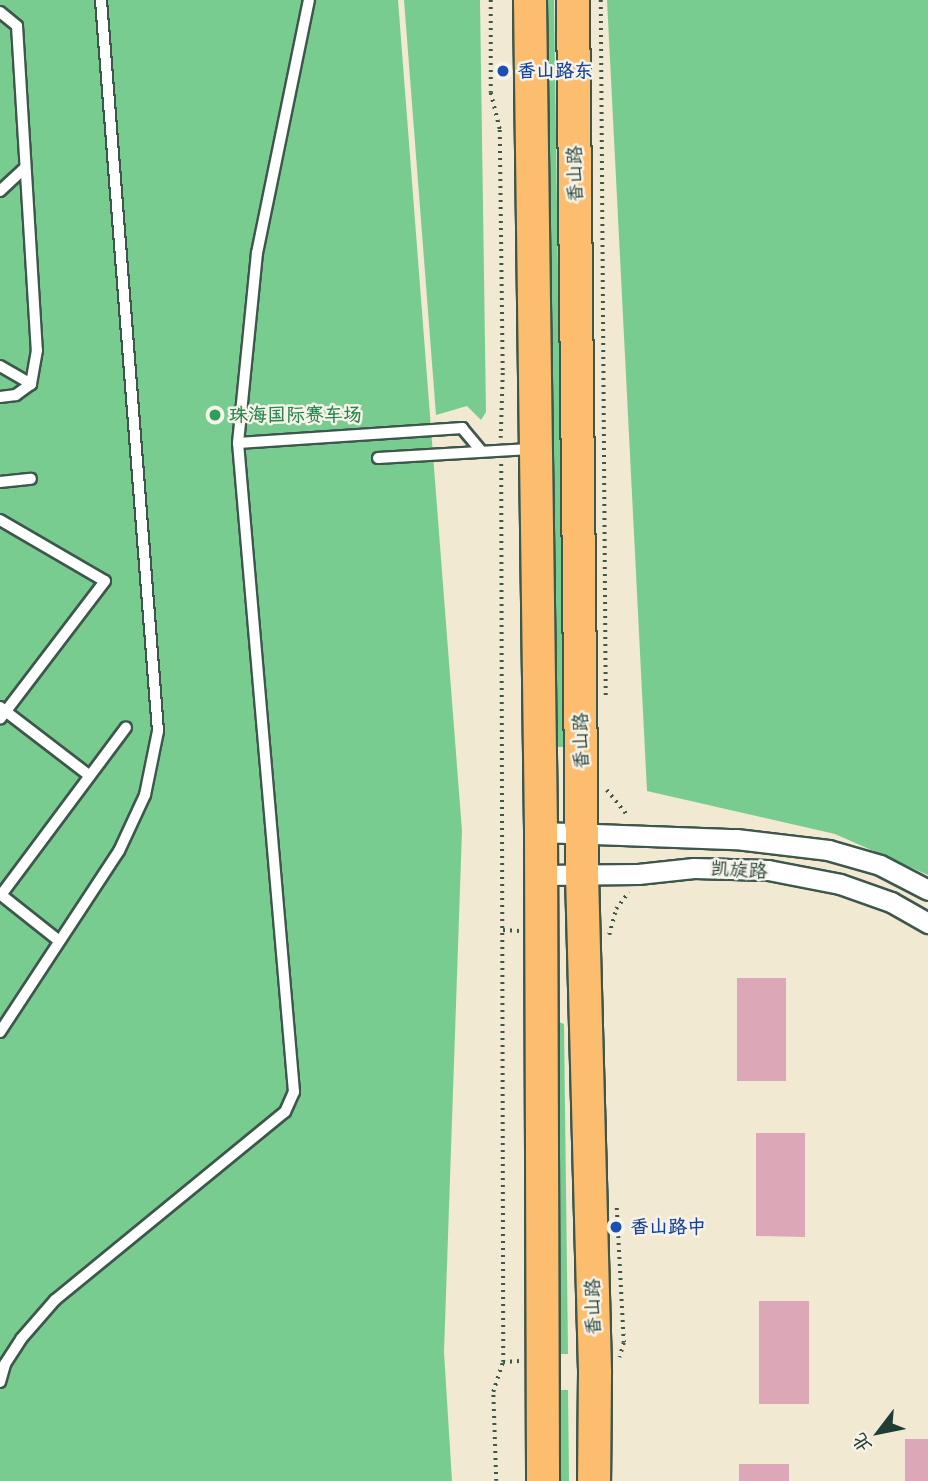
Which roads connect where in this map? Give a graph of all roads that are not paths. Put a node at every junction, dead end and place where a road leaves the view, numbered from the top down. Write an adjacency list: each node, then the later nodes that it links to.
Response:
1 (101, 0): 28 (lane)
2 (309, 0): 11 (lane)
3 (530, 0): 12 (main road)
4 (573, 0): 22 (main road, 香山路)
5 (0, 12): 6 (lane)
6 (26, 167): 7 (lane); 9 (lane)
7 (0, 191)
8 (0, 366): 9 (lane)
9 (31, 384): 10 (lane)
10 (0, 397)
11 (238, 443): 13 (lane); 30 (lane)
12 (534, 449): 13 (lane); 21 (main road)
13 (481, 451): 14 (lane)
14 (378, 458)
15 (31, 480): 16 (lane)
16 (0, 482)
17 (0, 520): 18 (lane)
18 (2, 713): 20 (lane)
19 (125, 727): 20 (lane)
20 (90, 776): 26 (lane)
21 (541, 832): 22 (street, 凯旋路); 24 (main road)
22 (582, 834): 23 (main road, 香山路); 25 (street, 凯旋路)
23 (582, 874): 24 (street, 凯旋路); 27 (street, 凯旋路); 32 (main road, 香山路)
24 (540, 875): 31 (main road)
25 (928, 890)
26 (1, 895): 28 (lane)
27 (928, 923)
28 (58, 940): 29 (lane)
29 (0, 1032)
30 (0, 1382)
31 (543, 1481)
32 (594, 1481)

